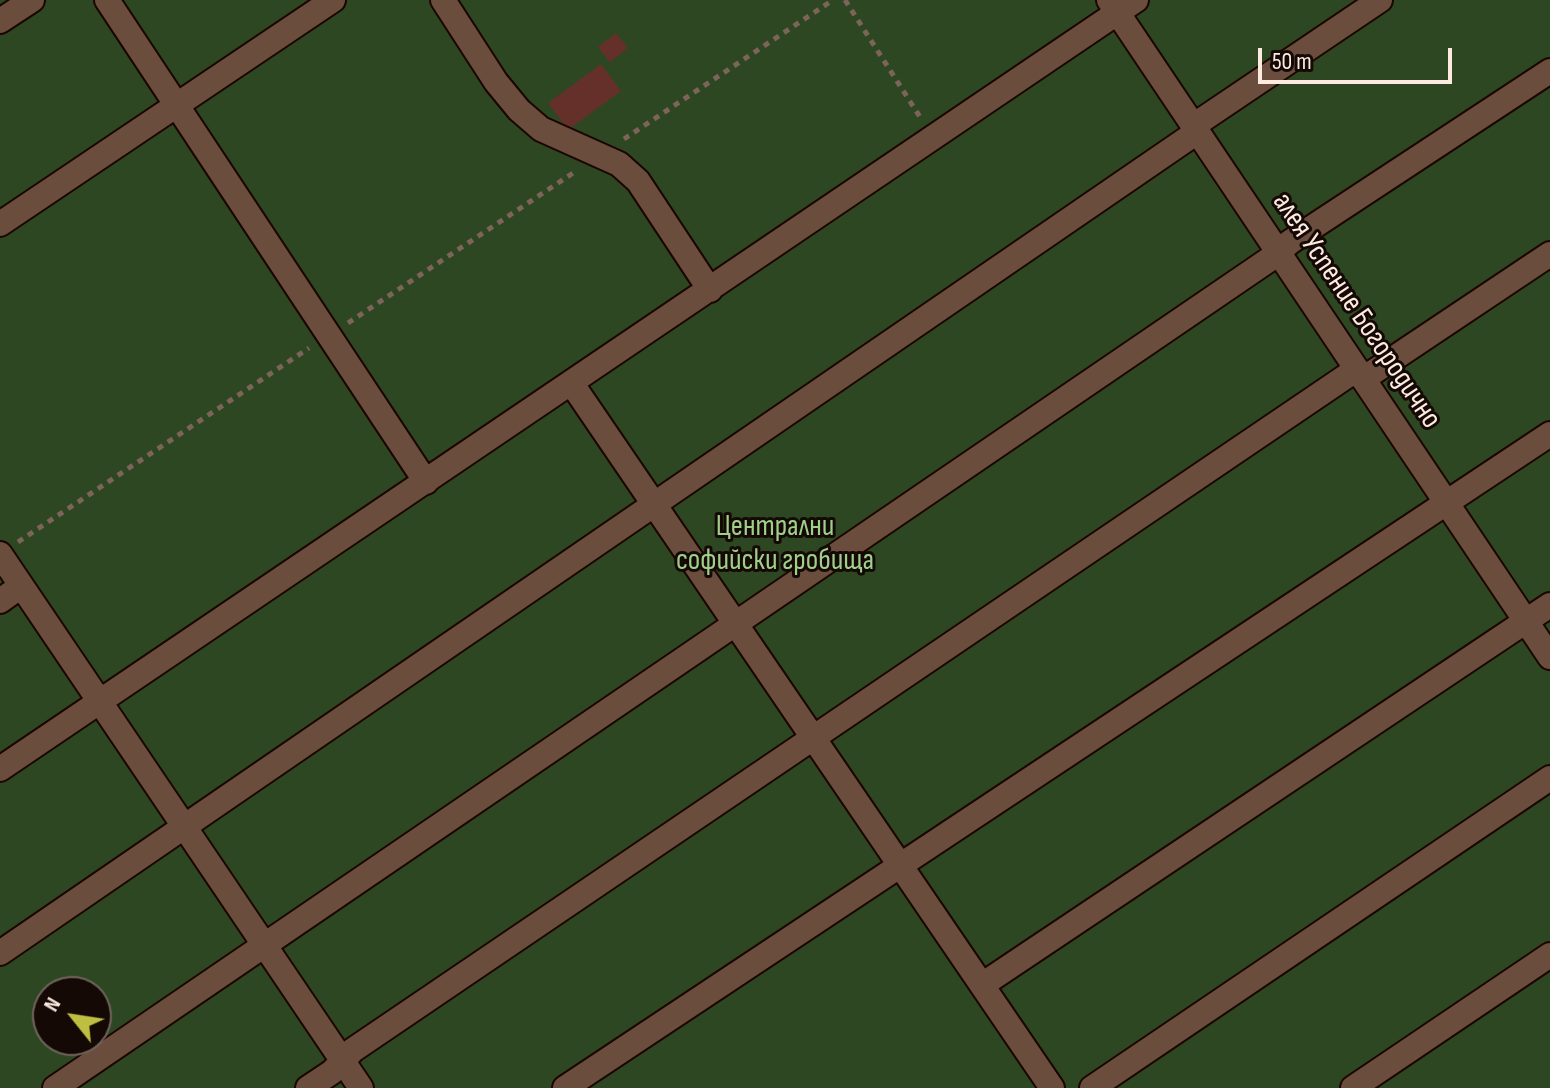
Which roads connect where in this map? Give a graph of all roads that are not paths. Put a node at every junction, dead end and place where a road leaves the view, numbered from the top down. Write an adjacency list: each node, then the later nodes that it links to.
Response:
1 (32, 0): 7 (lane)
2 (107, 0): 9 (lane)
3 (333, 0): 9 (lane)
4 (443, 0): 14 (lane)
5 (1380, 0): 10 (lane)
6 (1121, 4): 10 (lane, алея Успение Богородично); 14 (lane)
7 (0, 21)
8 (1550, 71): 12 (lane)
9 (177, 105): 11 (lane); 18 (lane)
10 (1195, 129): 12 (lane, алея Успение Богородично); 20 (lane)
11 (0, 224)
12 (1278, 252): 15 (lane, алея Успение Богородично); 26 (lane)
13 (1550, 254): 15 (lane)
14 (710, 290): 16 (lane)
15 (1360, 374): 19 (lane, алея Успение Богородично); 29 (lane)
16 (572, 384): 18 (lane); 20 (lane)
17 (1550, 434): 19 (lane)
18 (426, 482): 28 (lane)
19 (1446, 503): 25 (lane, алея Успение Богородично); 33 (lane)
20 (655, 504): 26 (lane); 32 (lane)
21 (0, 554): 22 (lane)
22 (21, 586): 23 (lane); 28 (lane)
23 (0, 601)
24 (1550, 605): 25 (lane)
25 (1526, 621): 27 (lane, алея Успение Богородично); 37 (lane)
26 (736, 623): 29 (lane); 34 (lane)
27 (1550, 657)
28 (98, 701): 30 (lane); 32 (lane)
29 (813, 737): 33 (lane); 38 (lane)
30 (0, 769)
31 (1550, 778): 44 (lane)
32 (184, 827): 34 (lane); 35 (lane)
33 (900, 865): 37 (lane); 42 (lane)
34 (264, 945): 38 (lane); 39 (lane)
35 (0, 953)
36 (1550, 955): 45 (lane)
37 (982, 985): 43 (lane)
38 (343, 1060): 40 (lane); 41 (lane)
39 (55, 1088)
40 (308, 1088)
41 (361, 1088)
42 (565, 1088)
43 (1052, 1088)
44 (1092, 1088)
45 (1353, 1088)

